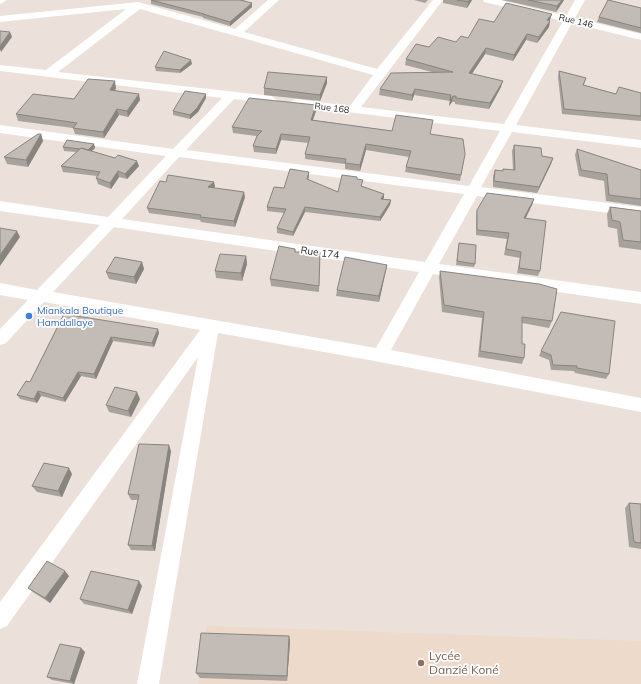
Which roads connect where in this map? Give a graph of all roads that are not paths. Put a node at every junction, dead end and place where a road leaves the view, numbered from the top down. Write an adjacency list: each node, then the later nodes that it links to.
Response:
1 (274, 0): 8 (street)
2 (438, 0): 11 (street)
3 (488, 0): 7 (street, Rue 146)
4 (580, 0): 7 (street)
5 (141, 3): 6 (street); 8 (street); 12 (street)
6 (0, 19)
7 (569, 19): 9 (street, Rue 146); 16 (street)
8 (236, 33): 11 (street)
9 (641, 36)
10 (0, 68): 12 (street, Rue 168)
11 (380, 73): 14 (street)
12 (48, 74): 13 (street, Rue 168)
13 (230, 96): 14 (street, Rue 168); 18 (street)
14 (354, 110): 16 (street, Rue 168)
15 (0, 129): 18 (street)
16 (507, 129): 17 (street, Rue 168); 19 (street)
17 (641, 144)
18 (176, 153): 19 (street); 22 (street)
19 (473, 190): 21 (street); 23 (street)
20 (0, 206): 22 (street, Rue 174)
21 (641, 212)
22 (111, 222): 23 (street, Rue 174); 25 (street)
23 (429, 268): 26 (street, Rue 174); 29 (street)
24 (0, 289): 25 (street)
25 (41, 295): 27 (street); 28 (street)
26 (641, 298)
27 (212, 325): 29 (street); 31 (street); 32 (street)
28 (0, 339)
29 (380, 355): 30 (street)
30 (641, 405)
31 (0, 619)
32 (148, 684)

